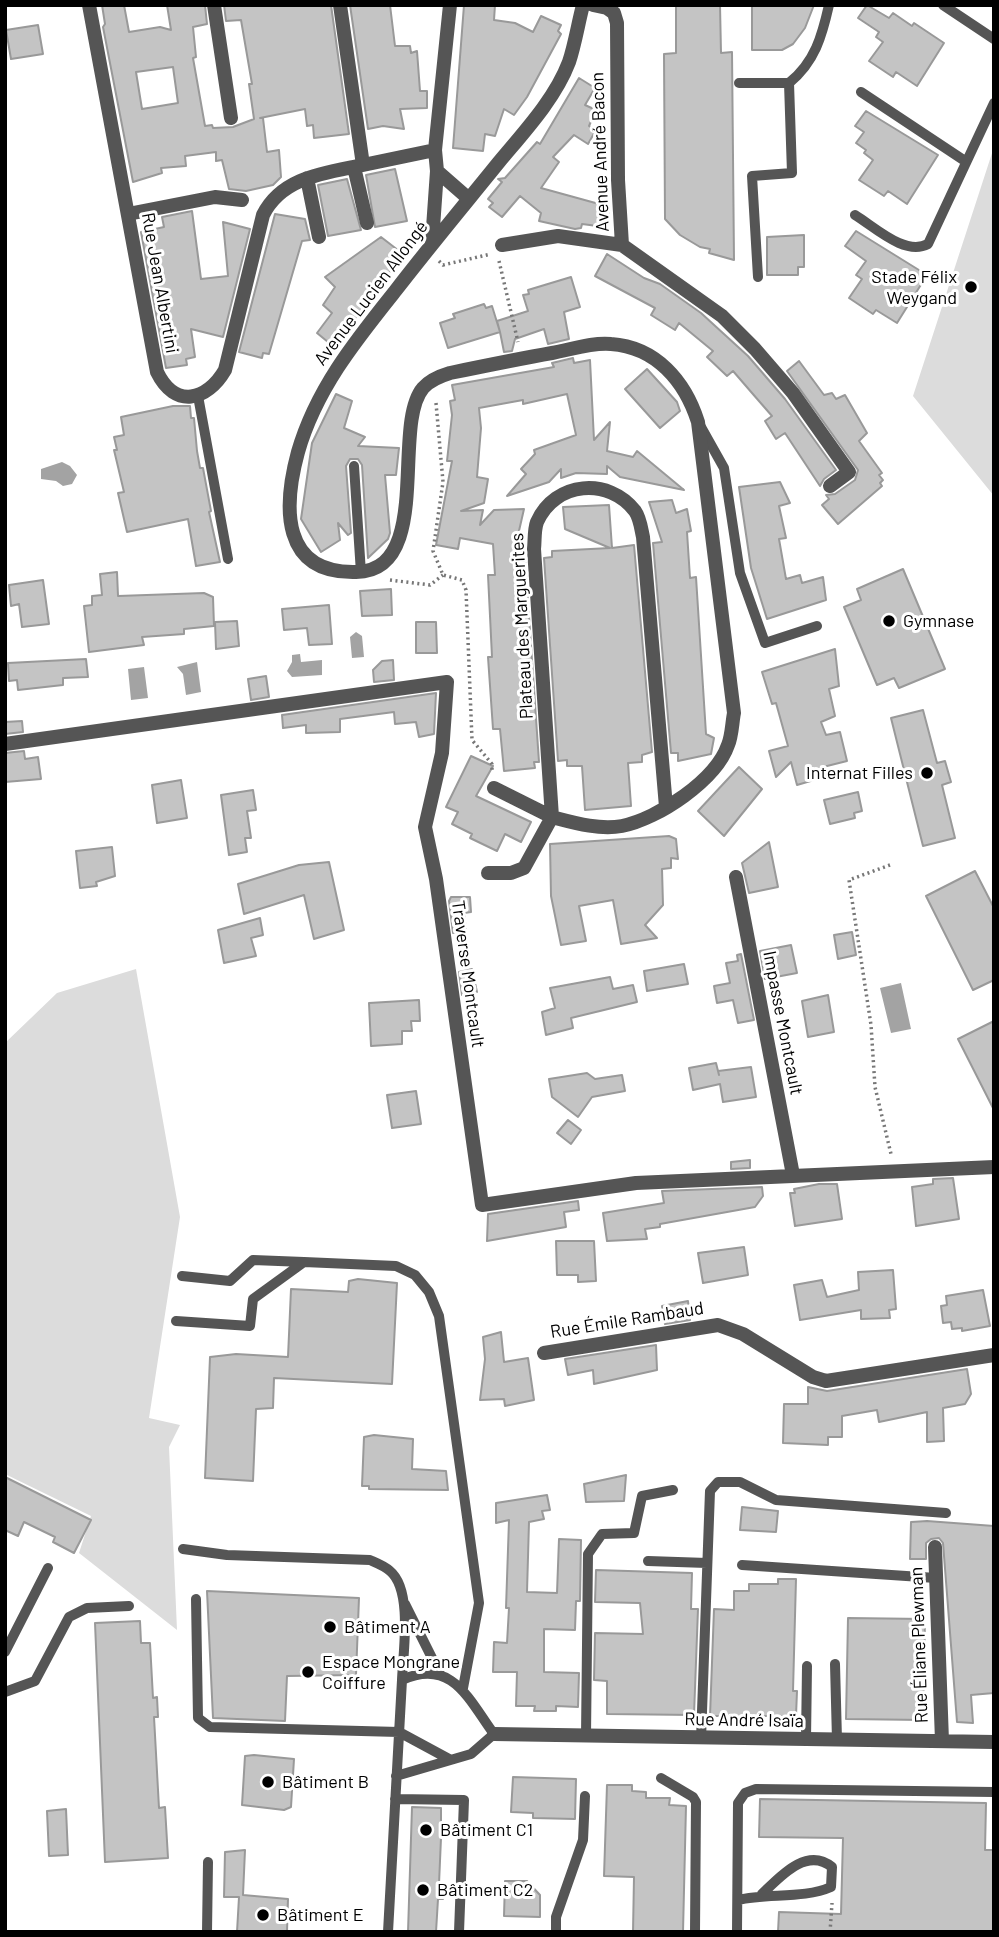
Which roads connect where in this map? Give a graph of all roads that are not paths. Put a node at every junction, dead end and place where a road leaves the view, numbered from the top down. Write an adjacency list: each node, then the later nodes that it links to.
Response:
1 (89, 5): 22 (street, Rue Jean Albertini)
2 (215, 5): 14 (street)
3 (340, 5): 17 (street)
4 (450, 5): 15 (street)
5 (583, 5): 20 (street, Avenue Lucien Allongé)
6 (828, 5): 11 (lane)
7 (943, 5): 9 (lane)
8 (602, 6): 27 (street, Avenue André Bacon)
9 (994, 39)
10 (740, 83): 11 (lane)
11 (789, 83): 29 (lane)
12 (861, 92): 16 (lane)
13 (994, 103): 16 (lane)
14 (232, 118)
15 (435, 150): 17 (street); 18 (street)
16 (965, 161): 23 (lane)
17 (358, 167): 19 (street); 24 (street)
18 (437, 171): 20 (street); 26 (street)
19 (307, 178): 25 (street); 30 (street)
20 (469, 199): 26 (street, Avenue Lucien Allongé)
21 (242, 200): 22 (street)
22 (128, 214): 30 (street, Rue Jean Albertini)
23 (855, 215)
24 (366, 223)
25 (319, 237)
26 (432, 242): 35 (street, Avenue Lucien Allongé)
27 (622, 245): 28 (street); 33 (street, Avenue André Bacon)
28 (499, 249)
29 (758, 277)
30 (198, 396): 34 (lane)
31 (698, 422): 35 (street); 36 (lane); 39 (street)
32 (354, 466): 35 (lane)
33 (830, 486)
34 (228, 559)
35 (361, 573)
36 (817, 626)
37 (5, 744): 44 (street, Traverse Montcault)
38 (494, 788): 40 (street)
39 (666, 807): 40 (street); 40 (street, Plateau des Marguerites)
40 (552, 817): 41 (street)
41 (488, 873)
42 (736, 877): 44 (street, Impasse Montcault)
43 (994, 1167): 44 (street, Traverse Montcault)
44 (793, 1175)
45 (304, 1262): 46 (lane); 47 (lane); 67 (lane)
46 (182, 1276)
47 (176, 1321)
48 (544, 1353): 49 (street, Rue Émile Rambaud)
49 (994, 1355)
50 (673, 1490): 71 (lane)
51 (946, 1513): 55 (lane)
52 (936, 1547): 58 (street, Rue Éliane Plewman)
53 (183, 1549): 60 (lane)
54 (648, 1561): 55 (lane)
55 (707, 1563): 72 (lane)
56 (742, 1565): 58 (lane)
57 (48, 1568): 62 (lane)
58 (936, 1578): 75 (street, Rue Éliane Plewman)
59 (196, 1599): 69 (lane)
60 (404, 1601): 65 (lane); 66 (lane)
61 (129, 1606): 68 (lane)
62 (5, 1653)
63 (835, 1664): 74 (lane)
64 (807, 1666): 73 (lane)
65 (440, 1674): 66 (lane); 67 (lane)
66 (402, 1680): 69 (lane)
67 (463, 1688): 70 (lane)
68 (5, 1692)
69 (399, 1732): 77 (lane); 78 (lane)
70 (494, 1734): 71 (street, Rue André Isaïa); 77 (lane)
71 (586, 1736): 72 (street, Rue André Isaïa)
72 (701, 1739): 73 (street, Rue André Isaïa)
73 (806, 1740): 74 (street, Rue André Isaïa)
74 (837, 1740): 75 (street, Rue André Isaïa)
75 (942, 1741): 76 (street, Rue André Isaïa)
76 (994, 1742)
77 (449, 1759): 78 (lane)
78 (396, 1776): 82 (lane)
79 (660, 1777): 90 (lane)
80 (994, 1791): 85 (lane)
81 (585, 1796): 89 (lane)
82 (395, 1799): 87 (lane); 88 (lane)
83 (208, 1862): 86 (lane)
84 (762, 1894): 84 (lane); 85 (lane)
85 (738, 1900): 91 (lane)
86 (207, 1932)
87 (388, 1932)
88 (459, 1932)
89 (556, 1932)
90 (695, 1932)
91 (737, 1932)

